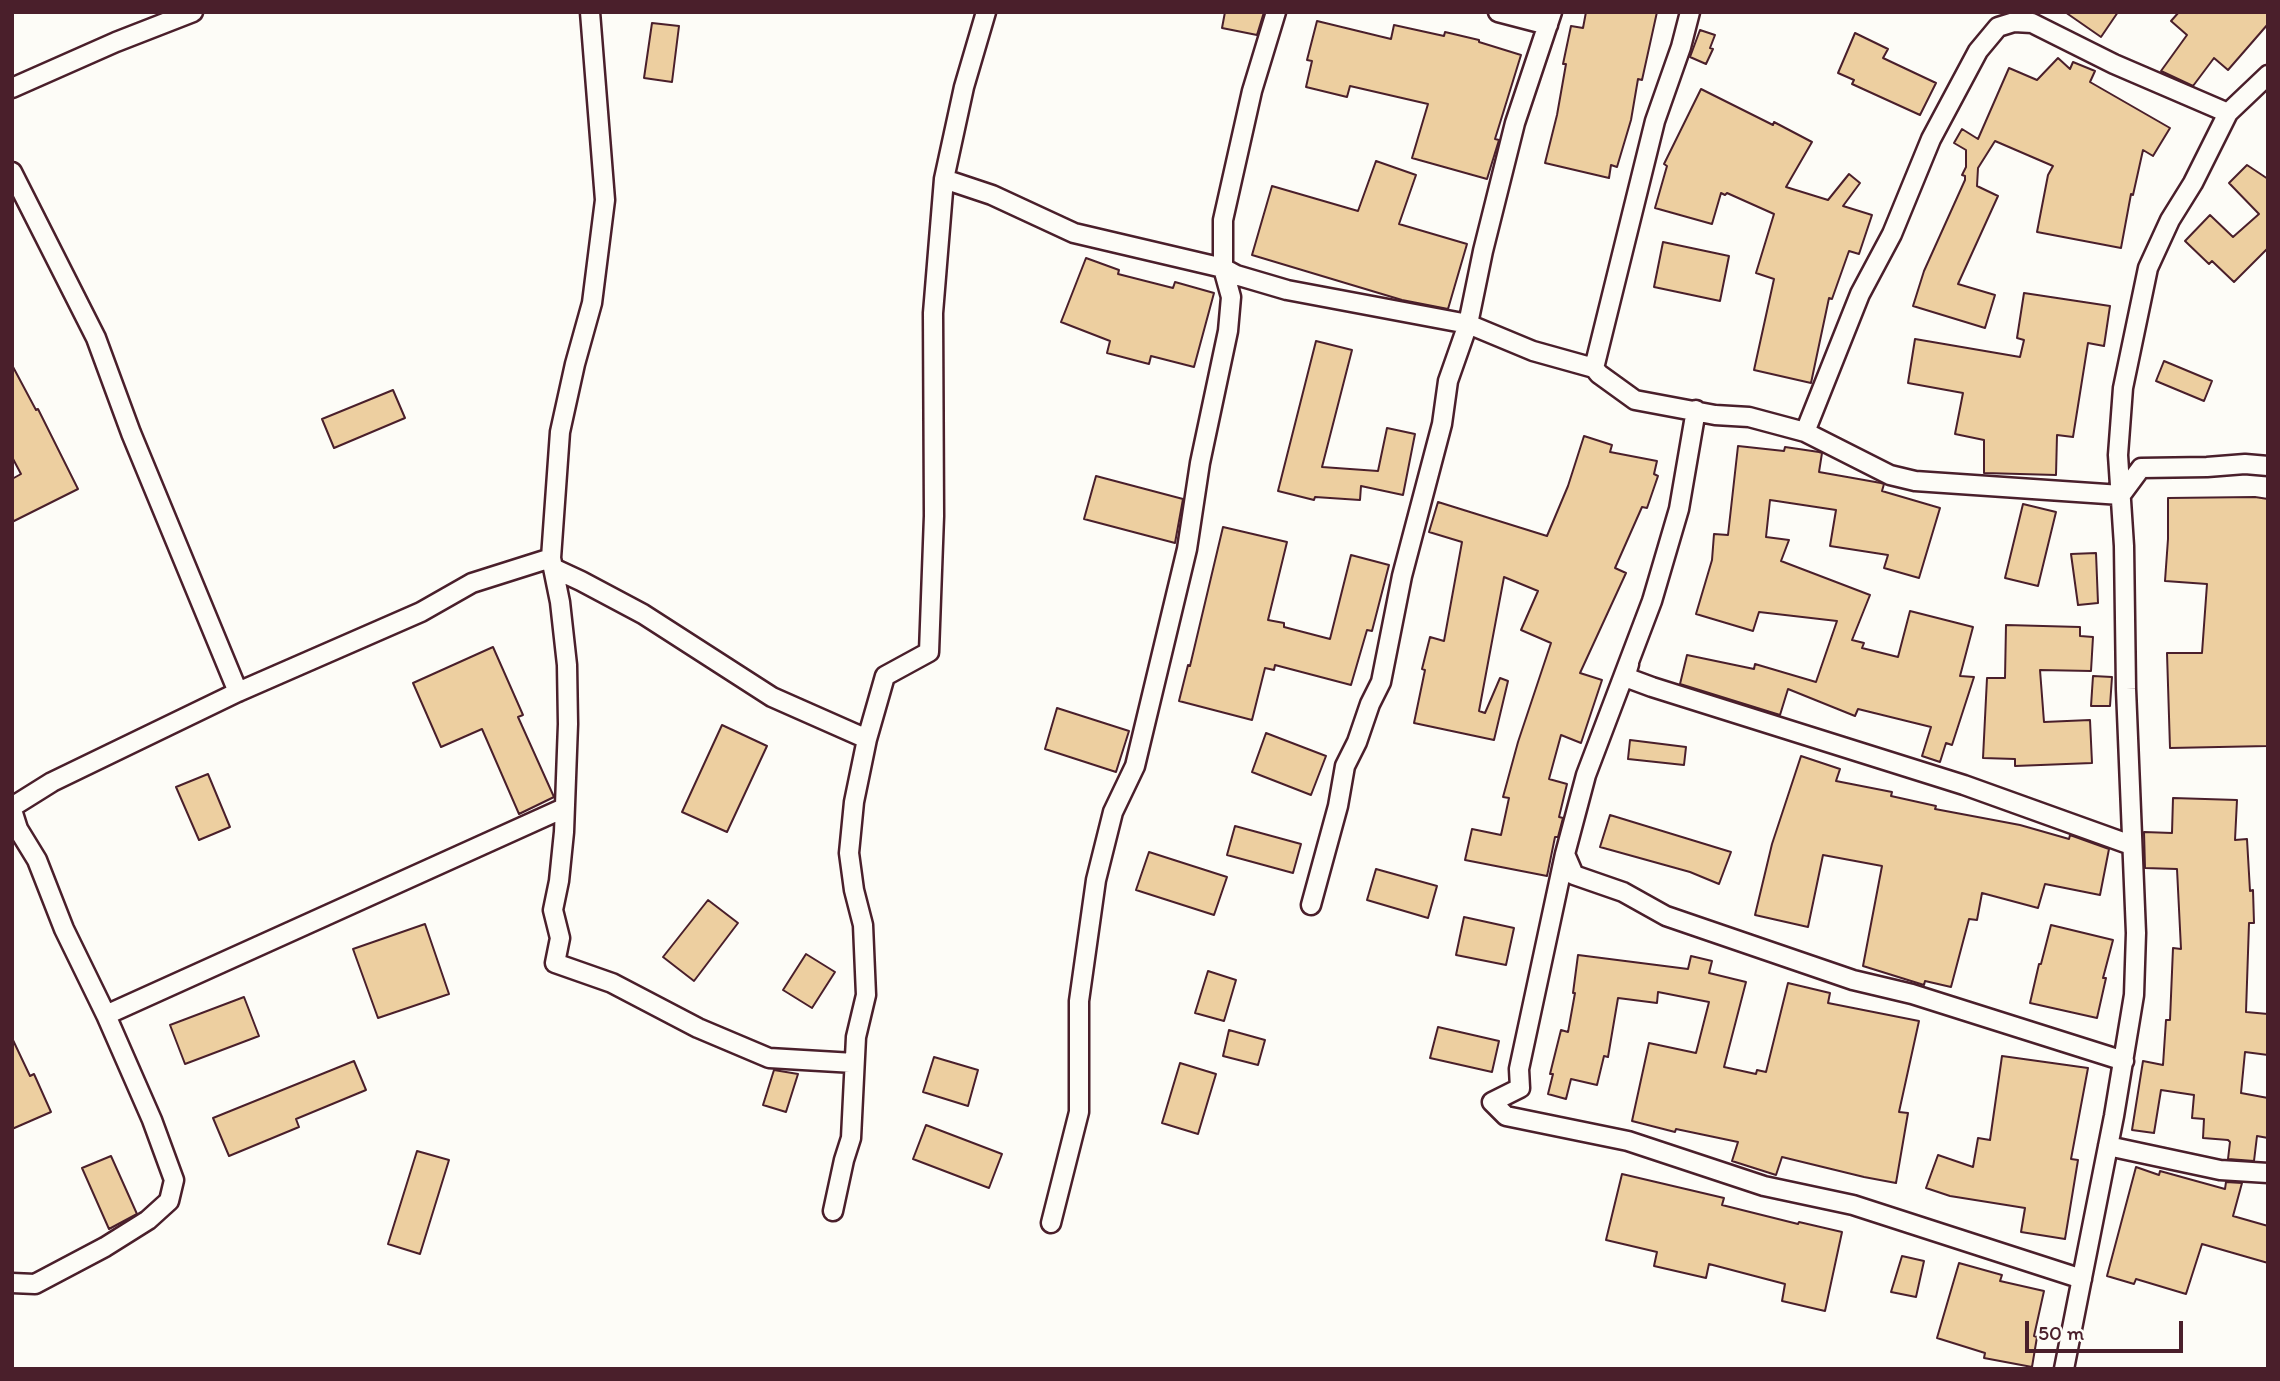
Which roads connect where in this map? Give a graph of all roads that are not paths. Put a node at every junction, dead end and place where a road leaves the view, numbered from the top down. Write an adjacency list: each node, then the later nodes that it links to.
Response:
1 (193, 12): 9 (street)
2 (590, 12): 20 (street)
3 (986, 12): 12 (street)
4 (1276, 12): 13 (street)
5 (1498, 12): 7 (street)
6 (1690, 12): 15 (street)
7 (1550, 19): 14 (street)
8 (2268, 75): 10 (street)
9 (12, 88)
10 (2228, 113): 17 (street); 19 (street)
11 (12, 172): 22 (street)
12 (944, 179): 13 (street); 23 (street)
13 (1223, 268): 14 (street); 35 (street)
14 (1468, 324): 15 (street); 28 (street)
15 (1594, 368): 16 (street)
16 (1696, 410): 17 (street); 21 (street)
17 (1804, 432): 19 (street)
18 (2268, 466): 19 (street)
19 (2121, 495): 26 (street)
20 (551, 558): 22 (street); 23 (street); 25 (street)
21 (1632, 654): 26 (street); 27 (street)
22 (238, 692): 24 (street)
23 (867, 739): 31 (street)
24 (12, 808): 29 (street)
25 (564, 808): 29 (street); 31 (street)
26 (2131, 845): 30 (street)
27 (1565, 854): 30 (street); 36 (street)
28 (1311, 905)
29 (106, 1015): 37 (street)
30 (2124, 1061): 32 (street)
31 (854, 1063): 34 (street)
32 (2108, 1146): 33 (street); 36 (street)
33 (2268, 1172)
34 (833, 1211)
35 (1051, 1223)
36 (2082, 1279): 38 (street)
37 (12, 1283)
38 (2064, 1369)

